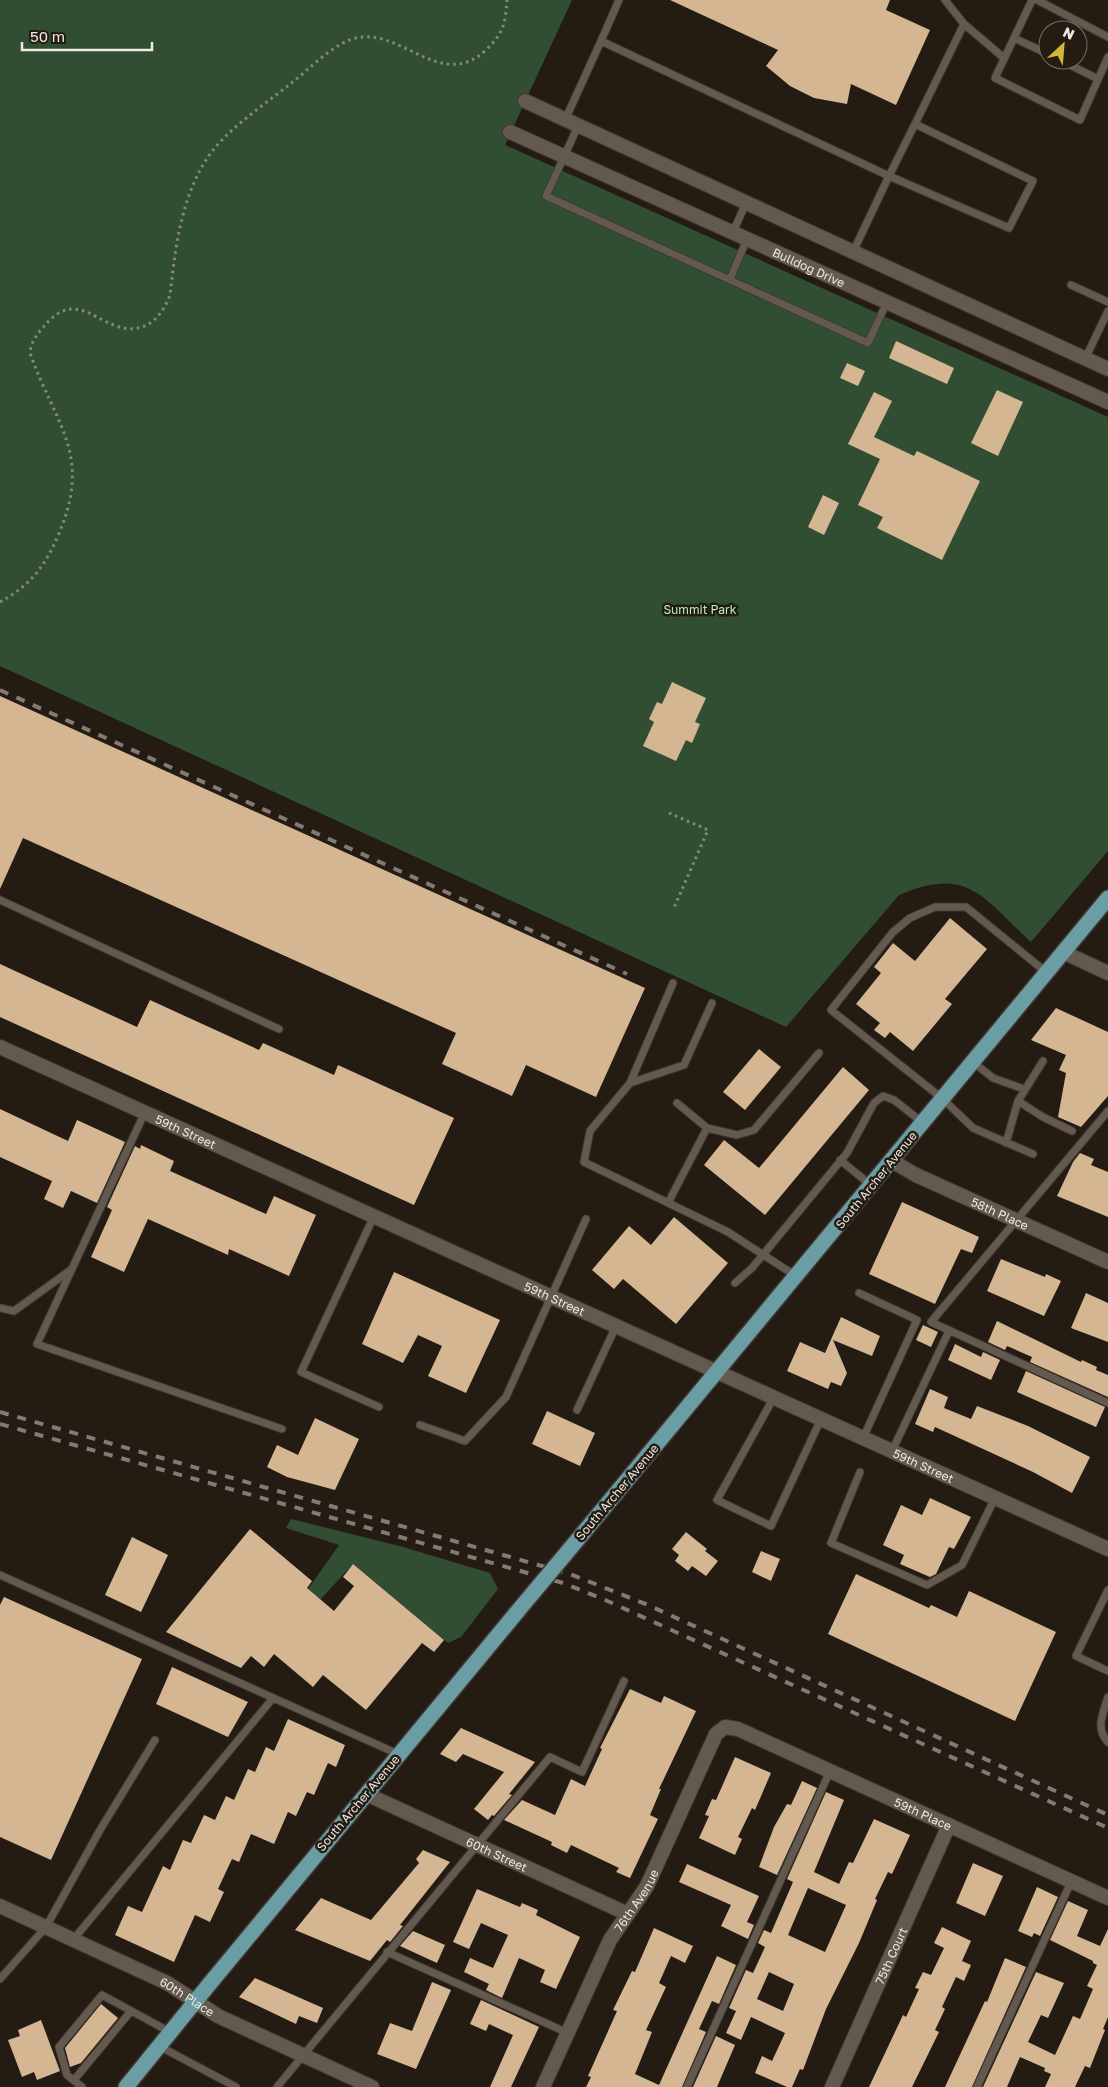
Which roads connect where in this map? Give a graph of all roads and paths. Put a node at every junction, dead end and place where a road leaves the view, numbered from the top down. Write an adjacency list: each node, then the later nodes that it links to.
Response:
1 (507, 0): 34 (path)
2 (619, 0): 9 (lane)
3 (945, 0): 6 (lane)
4 (1032, 0): 8 (lane)
5 (1037, 0): 7 (lane)
6 (964, 24): 12 (lane); 17 (lane)
7 (1108, 37)
8 (1014, 38): 10 (lane); 12 (lane)
9 (601, 40): 16 (lane); 21 (lane)
10 (1038, 49)
11 (1108, 57): 14 (lane)
12 (1004, 58): 14 (lane)
13 (1080, 70): 14 (lane)
14 (1098, 79)
15 (525, 101): 16 (street)
16 (565, 120): 18 (street)
17 (915, 124): 21 (lane); 21 (lane)
18 (578, 126): 20 (lane); 22 (street)
19 (510, 132): 20 (street, Bulldog Drive)
20 (564, 156): 23 (street, Bulldog Drive); 26 (lane)
21 (889, 176): 25 (lane)
22 (746, 203): 23 (lane); 25 (street)
23 (733, 232): 24 (street, Bulldog Drive)
24 (747, 239): 26 (lane); 28 (street, Bulldog Drive)
25 (853, 252): 31 (street)
26 (730, 279): 28 (lane)
27 (1071, 285): 29 (lane)
28 (887, 302): 33 (street, Bulldog Drive)
29 (1108, 302)
30 (1108, 311): 31 (lane)
31 (1085, 359): 32 (street)
32 (1108, 369)
33 (1108, 402)
34 (0, 602)
35 (669, 813): 38 (path)
36 (1108, 898): 39 (main road, South Archer Avenue)
37 (0, 900): 44 (lane)
38 (673, 910)
39 (1062, 952): 40 (main road, South Archer Avenue); 41 (street)
40 (1046, 972): 48 (main road, South Archer Avenue); 51 (lane)
41 (1108, 973)
42 (673, 983): 49 (lane)
43 (712, 1003): 49 (lane)
44 (279, 1029)
45 (0, 1046): 54 (street, 59th Street)
46 (819, 1053): 57 (lane)
47 (1043, 1061): 50 (lane)
48 (974, 1062): 50 (lane); 51 (main road, South Archer Avenue)
49 (630, 1083): 64 (lane)
50 (1024, 1089): 52 (lane)
51 (943, 1099): 56 (main road, South Archer Avenue); 59 (lane)
52 (1018, 1101): 58 (lane); 59 (lane)
53 (678, 1103): 57 (lane)
54 (145, 1112): 65 (street, 59th Street); 70 (lane)
55 (1106, 1115): 67 (lane)
56 (923, 1123): 61 (lane); 62 (main road, South Archer Avenue)
57 (708, 1128): 64 (lane)
58 (1072, 1131)
59 (1006, 1142): 60 (lane)
60 (1033, 1154)
61 (840, 1160): 63 (lane); 68 (lane)
62 (892, 1161): 63 (main road, South Archer Avenue); 67 (street, 58th Place)
63 (872, 1186): 71 (main road, South Archer Avenue)
64 (668, 1203): 68 (lane)
65 (374, 1216): 74 (street, 59th Street); 81 (lane)
66 (586, 1219): 74 (lane)
67 (1016, 1221): 69 (street, 58th Place); 77 (lane)
68 (763, 1255): 71 (lane); 72 (lane)
69 (1108, 1262)
70 (72, 1269): 75 (lane); 85 (lane)
71 (796, 1276): 78 (main road, South Archer Avenue)
72 (735, 1283)
73 (859, 1293): 86 (lane)
74 (551, 1296): 76 (street, 59th Street); 84 (lane)
75 (0, 1308)
76 (616, 1326): 78 (street, 59th Street); 82 (lane)
77 (950, 1331): 80 (lane); 87 (lane)
78 (717, 1372): 79 (street, 59th Street); 100 (main road, South Archer Avenue, bridge)
79 (774, 1397): 83 (street, 59th Street); 83 (lane)
80 (1108, 1403)
81 (379, 1408)
82 (577, 1410)
83 (821, 1418): 86 (street, 59th Street)
84 (420, 1426)
85 (282, 1429)
86 (863, 1438): 87 (street, 59th Street)
87 (892, 1451): 89 (street, 59th Street)
88 (860, 1472): 89 (lane)
89 (995, 1498): 90 (street, 59th Street)
90 (1108, 1549)
91 (0, 1575): 96 (lane)
92 (1108, 1590): 93 (lane)
93 (1108, 1671)
94 (624, 1681): 104 (lane)
95 (1108, 1697): 99 (lane)
96 (273, 1698): 100 (lane); 110 (lane)
97 (738, 1729): 101 (street, 59th Place); 108 (street, 76th Avenue)
98 (155, 1740): 109 (lane)
99 (1108, 1742)
100 (398, 1754): 102 (main road, South Archer Avenue)
101 (830, 1771): 103 (street, 59th Place); 126 (lane)
102 (366, 1794): 104 (street, 60th Street); 113 (main road, South Archer Avenue)
103 (949, 1826): 105 (street, 59th Place); 127 (street, 75th Court)
104 (477, 1845): 108 (street, 60th Street); 111 (lane)
105 (1071, 1882): 106 (street, 59th Place); 128 (lane)
106 (1108, 1898)
107 (0, 1906): 109 (street, 60th Place)
108 (628, 1914): 116 (street, 76th Avenue)
109 (46, 1927): 110 (street, 60th Place); 112 (lane)
110 (73, 1940): 113 (street, 60th Place)
111 (388, 1952): 116 (lane); 118 (lane)
112 (0, 1980)
113 (195, 2001): 115 (main road, South Archer Avenue); 118 (street, 60th Place)
114 (131, 2011): 115 (lane); 119 (lane); 119 (lane)
115 (170, 2032): 117 (main road, South Archer Avenue)
116 (568, 2033): 125 (street, 76th Avenue)
117 (159, 2046): 121 (main road, South Archer Avenue); 122 (lane)
118 (304, 2055): 123 (lane); 124 (street, 60th Place)
119 (74, 2080): 120 (lane)
120 (82, 2087)
121 (126, 2087)
122 (236, 2087)
123 (277, 2087)
124 (372, 2087)
125 (543, 2087)
126 (687, 2087)
127 (832, 2087)
128 (977, 2087)

